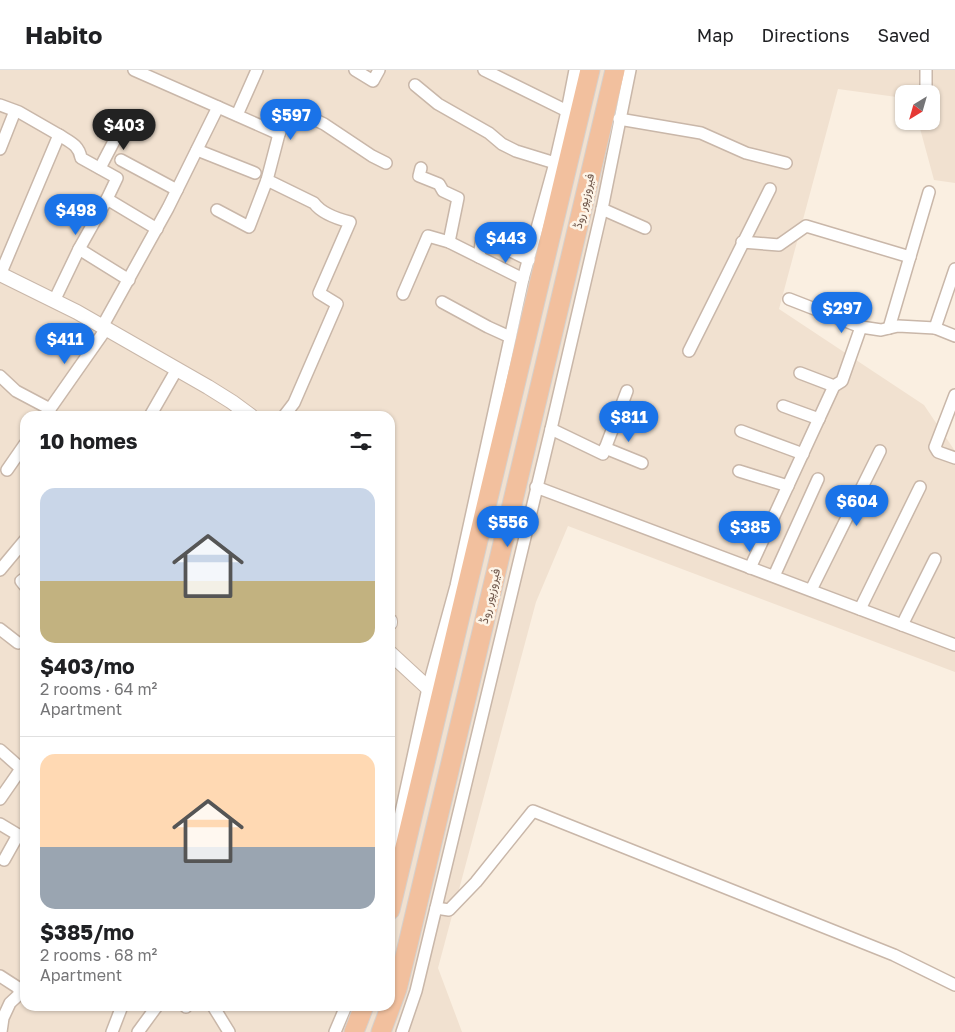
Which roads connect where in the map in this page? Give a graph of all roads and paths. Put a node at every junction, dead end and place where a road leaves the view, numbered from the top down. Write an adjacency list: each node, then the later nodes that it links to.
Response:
1 (134, 70): 14 (street)
2 (257, 70): 16 (street)
3 (355, 70): 4 (street)
4 (379, 70)
5 (484, 70): 17 (street)
6 (574, 70): 17 (street)
7 (590, 70): 17 (highway, فیروزپور روڈ)
8 (615, 70): 20 (highway, فیروزپور روڈ)
9 (630, 70): 18 (street)
10 (926, 70): 12 (street)
11 (415, 85): 26 (street)
12 (926, 85)
13 (0, 105): 15 (street)
14 (218, 107): 16 (street); 24 (street)
15 (15, 111): 22 (street); 23 (street)
16 (237, 115): 21 (street)
17 (572, 118): 20 (highway); 26 (street); 67 (highway, فیروزپور روڈ)
18 (619, 119): 27 (street); 37 (street)
19 (124, 122): 29 (street)
20 (601, 130): 120 (highway, فیروزپور روڈ)
21 (279, 134): 28 (street); 32 (street)
22 (59, 136): 29 (street); 48 (street)
23 (0, 149)
24 (197, 150): 31 (street); 34 (street)
25 (121, 160): 34 (street)
26 (555, 163): 46 (street)
27 (786, 163)
28 (386, 164)
29 (100, 168): 36 (street)
30 (422, 168): 41 (street)
31 (255, 173)
32 (267, 180): 38 (street); 75 (street)
33 (770, 189): 42 (street)
34 (177, 190): 40 (street)
35 (929, 192): 45 (street)
36 (107, 199): 40 (street); 43 (street)
37 (602, 209): 39 (street); 77 (street)
38 (217, 210)
39 (645, 228)
40 (157, 229): 50 (street)
41 (449, 242): 44 (street); 52 (street)
42 (742, 242): 45 (street); 62 (street)
43 (79, 249): 50 (street); 54 (street)
44 (479, 257): 46 (street); 49 (street)
45 (910, 257): 58 (street)
46 (529, 260): 49 (street)
47 (955, 269): 51 (street)
48 (0, 274): 54 (street)
49 (523, 278): 61 (street)
50 (128, 280): 57 (street)
51 (952, 285): 59 (street)
52 (403, 294)
53 (789, 299): 56 (street)
54 (54, 301): 57 (street)
55 (442, 302): 61 (street)
56 (861, 327): 58 (street); 66 (street)
57 (104, 328): 63 (street); 72 (street)
58 (889, 328): 59 (street)
59 (935, 328): 60 (street)
60 (955, 336)
61 (510, 337): 67 (street)
62 (689, 350)
63 (177, 369): 73 (street); 74 (street)
64 (800, 373): 66 (street)
65 (0, 376): 71 (street)
66 (834, 386): 76 (street)
67 (507, 388): 103 (street); 109 (highway, فیروزپور روڈ)
68 (628, 391): 79 (street)
69 (955, 395): 83 (street)
70 (783, 406): 76 (street)
71 (44, 411)
72 (48, 411)
73 (153, 411)
74 (244, 411)
75 (288, 411)
76 (819, 419): 82 (street)
77 (551, 429): 79 (street); 89 (street)
78 (741, 431): 82 (street)
79 (605, 448): 84 (street)
80 (880, 451): 96 (street)
81 (20, 452): 85 (street)
82 (803, 454): 88 (street)
83 (955, 458)
84 (642, 463)
85 (8, 470)
86 (740, 470): 88 (street)
87 (818, 479): 95 (street)
88 (788, 486): 93 (street)
89 (536, 487): 93 (street); 115 (street)
90 (920, 487): 97 (street)
91 (20, 546): 94 (street)
92 (935, 559): 98 (street)
93 (750, 568): 95 (street)
94 (0, 570)
95 (774, 576): 96 (street)
96 (811, 590): 97 (street)
97 (860, 609): 98 (street)
98 (902, 625): 100 (street)
99 (0, 629): 101 (street)
100 (953, 640)
101 (18, 643)
102 (395, 658): 103 (street)
103 (428, 688): 109 (street)
104 (0, 750): 105 (street)
105 (20, 765)
106 (20, 773): 107 (street)
107 (0, 798)
108 (0, 824): 110 (street)
109 (404, 827): 112 (street); 114 (highway, فیروزپور روڈ)
110 (20, 836)
111 (20, 839): 113 (street)
112 (395, 850)
113 (4, 852)
114 (395, 880)
115 (436, 908): 117 (street); 134 (street)
116 (0, 976): 118 (street)
117 (955, 984)
118 (20, 989)
119 (20, 994): 127 (street)
120 (395, 994)
121 (120, 1011): 128 (street)
122 (153, 1011): 129 (street)
123 (217, 1011): 130 (street)
124 (344, 1011): 131 (street)
125 (362, 1011): 132 (highway)
126 (389, 1011): 133 (highway, فیروزپور روڈ)
127 (1, 1032)
128 (112, 1032)
129 (138, 1032)
130 (229, 1032)
131 (335, 1032)
132 (354, 1032)
133 (381, 1032)
134 (402, 1032)

